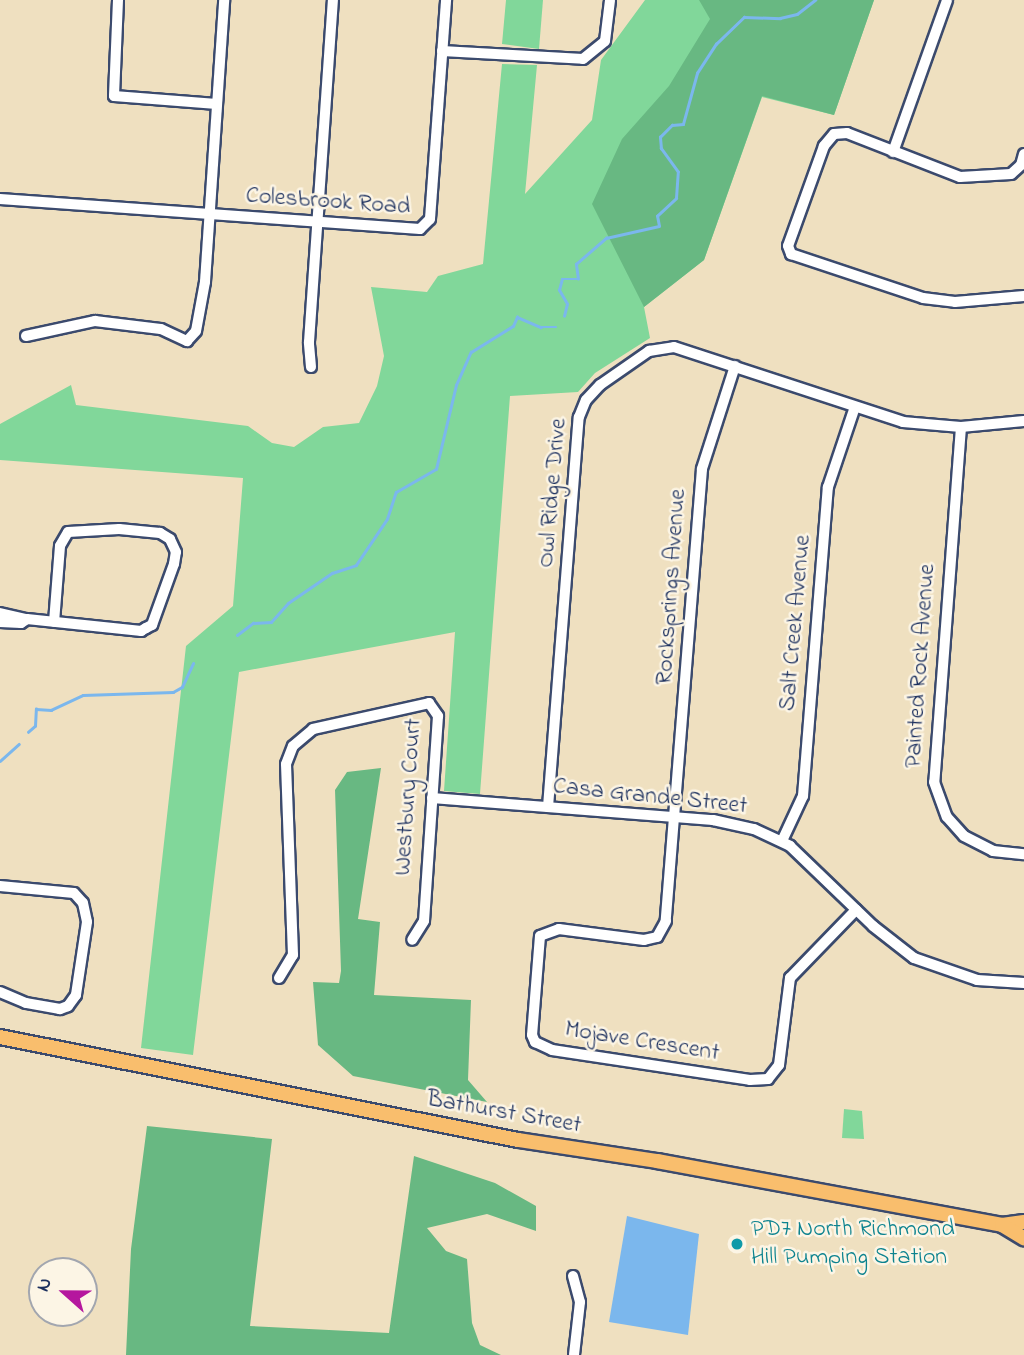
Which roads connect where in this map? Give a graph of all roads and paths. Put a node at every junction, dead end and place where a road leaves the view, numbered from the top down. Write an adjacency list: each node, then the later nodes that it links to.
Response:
1 (118, 0): 8 (street)
2 (224, 0): 8 (street)
3 (333, 0): 13 (street)
4 (446, 0): 7 (street, Colesbrook Road)
5 (610, 0): 7 (street)
6 (947, 0): 9 (street)
7 (442, 51): 13 (street, Colesbrook Road)
8 (217, 104): 12 (street)
9 (893, 152): 10 (street); 14 (street)
10 (1024, 154)
11 (0, 199): 12 (street, Colesbrook Road)
12 (209, 215): 13 (street, Colesbrook Road); 15 (street)
13 (317, 223): 17 (street)
14 (1024, 296)
15 (26, 336)
16 (735, 366): 18 (street, Owl Ridge Drive); 26 (street, Owl Ridge Drive); 27 (street, Rocksprings Avenue)
17 (311, 367)
18 (855, 407): 20 (street, Owl Ridge Drive); 28 (street, Salt Creek Avenue)
19 (1024, 421): 20 (street, Owl Ridge Drive)
20 (961, 427): 29 (street, Painted Rock Avenue)
21 (0, 613): 22 (street)
22 (27, 619): 23 (street); 24 (street)
23 (0, 622)
24 (54, 622): 24 (street)
25 (432, 798): 26 (street, Casa Grande Street); 32 (street, Westbury Court); 33 (street, Westbury Court)
26 (548, 807): 27 (street, Casa Grande Street)
27 (675, 817): 28 (street, Casa Grande Street); 31 (street, Mojave Crescent)
28 (782, 841): 31 (street, Casa Grande Street)
29 (1024, 854)
30 (0, 886): 35 (street)
31 (856, 910): 34 (street, Casa Grande Street)
32 (412, 940)
33 (279, 978)
34 (1024, 983)
35 (0, 992)
36 (0, 1037): 38 (main road, Bathurst Street)
37 (1024, 1222): 38 (main road, Bathurst Street)
38 (1002, 1225): 39 (main road, Bathurst Street)
39 (1024, 1238)
40 (573, 1276): 41 (street)
41 (575, 1355)

